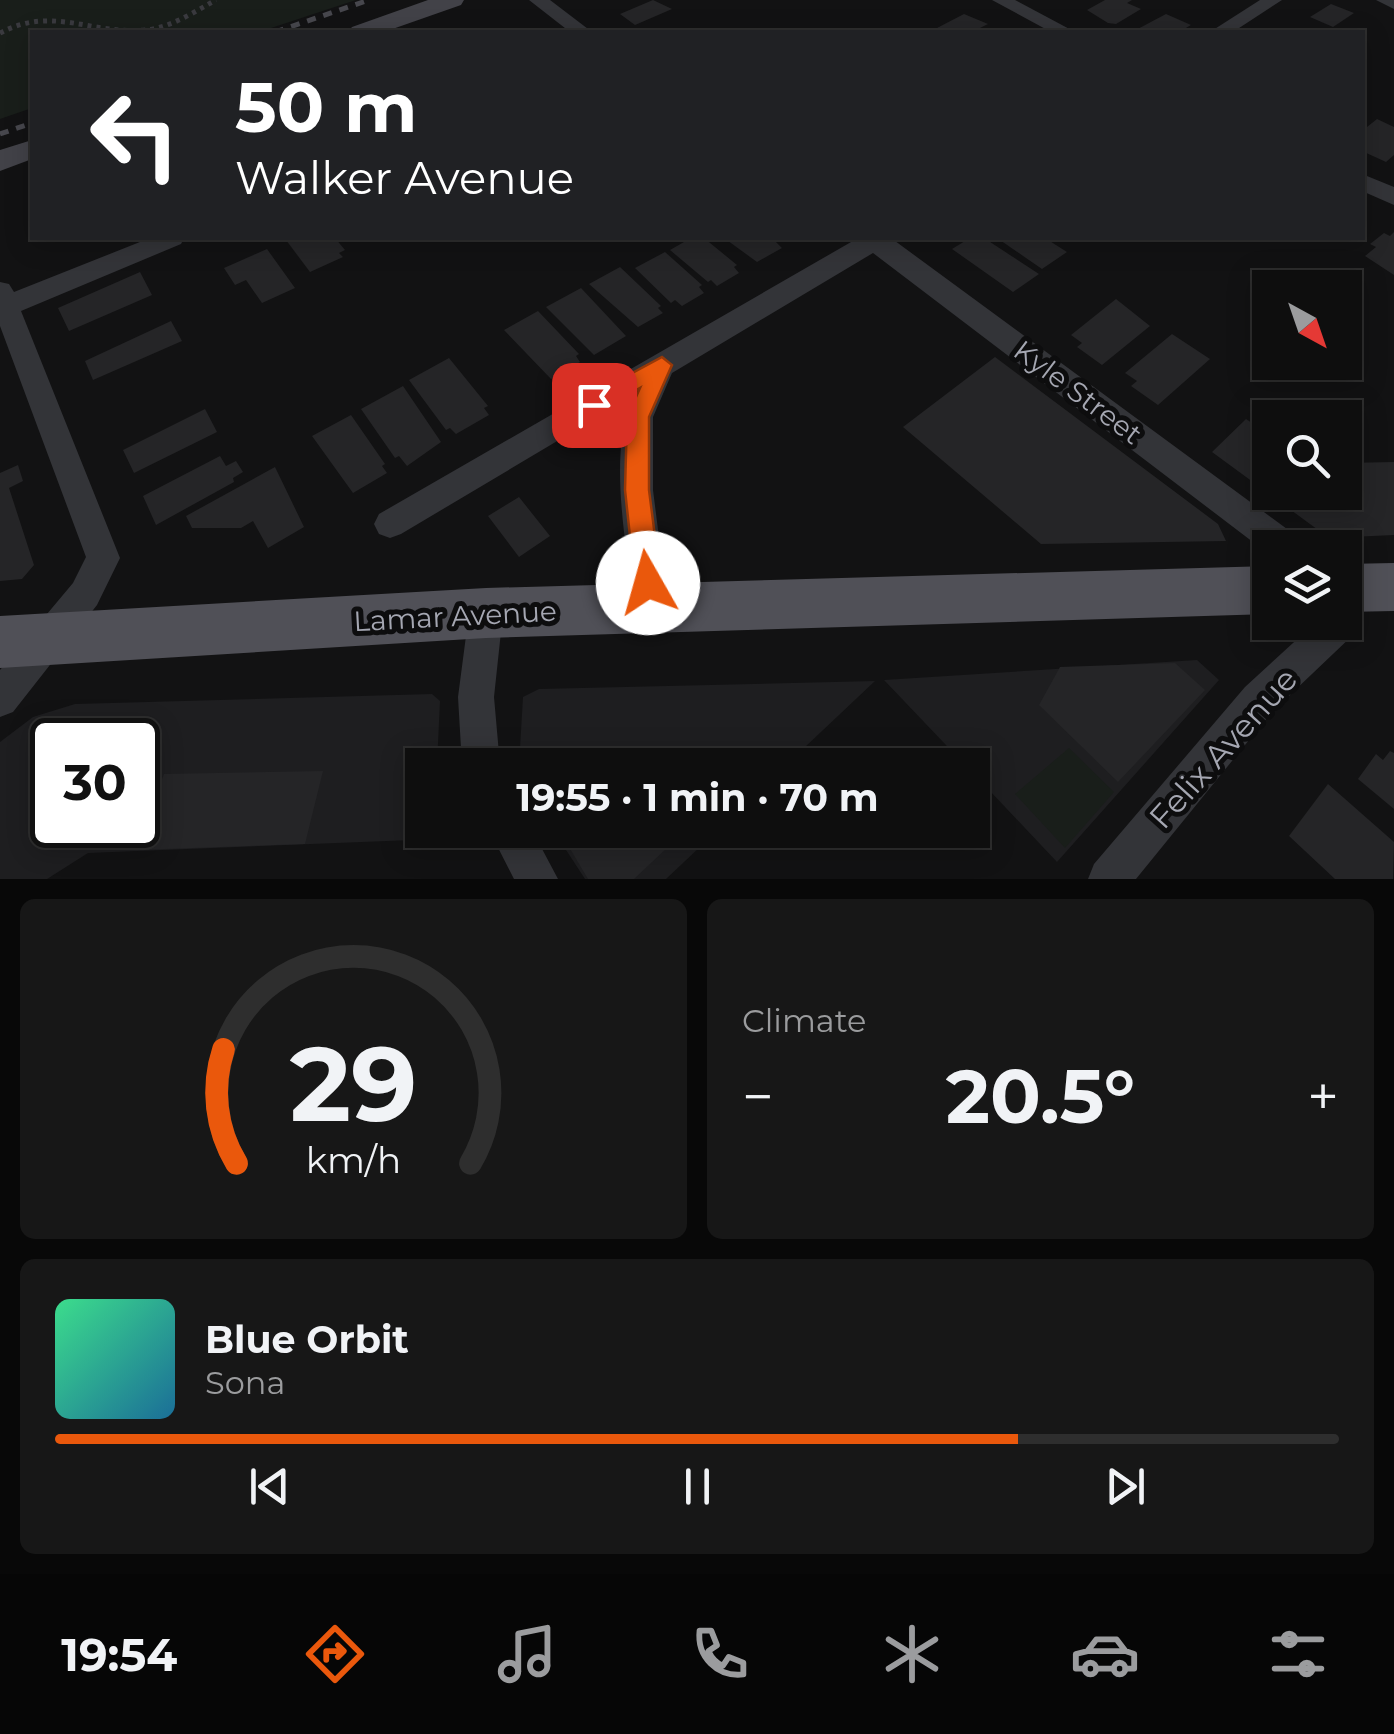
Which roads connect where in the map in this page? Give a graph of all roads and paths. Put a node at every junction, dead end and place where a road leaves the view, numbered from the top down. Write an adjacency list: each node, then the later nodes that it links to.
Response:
1 (216, 0): 12 (path)
2 (452, 0): 8 (main road)
3 (538, 0): 9 (street)
4 (1001, 0): 10 (street)
5 (1274, 0): 11 (street)
6 (1385, 0): 7 (street)
7 (1394, 4)
8 (367, 30)
9 (579, 30)
10 (1062, 30)
11 (1223, 30)
12 (0, 33)
13 (30, 151): 14 (main road)
14 (0, 161)
15 (1365, 182): 16 (street)
16 (1394, 197)
17 (166, 240): 20 (street)
18 (871, 240): 21 (street)
19 (877, 240): 23 (street, Kyle Street)
20 (3, 298): 28 (street)
21 (662, 365): 22 (street); 26 (street)
22 (390, 524)
23 (1262, 530)
24 (1252, 591): 26 (main road, Lamar Avenue)
25 (1367, 600): 34 (street, Felix Avenue)
26 (651, 609): 27 (main road, Lamar Avenue)
27 (486, 613): 28 (main road, Lamar Avenue); 31 (street)
28 (50, 640): 29 (main road, Lamar Avenue); 30 (street)
29 (0, 642)
30 (0, 699)
31 (480, 748)
32 (519, 848): 33 (street)
33 (537, 879)
34 (1109, 879)

